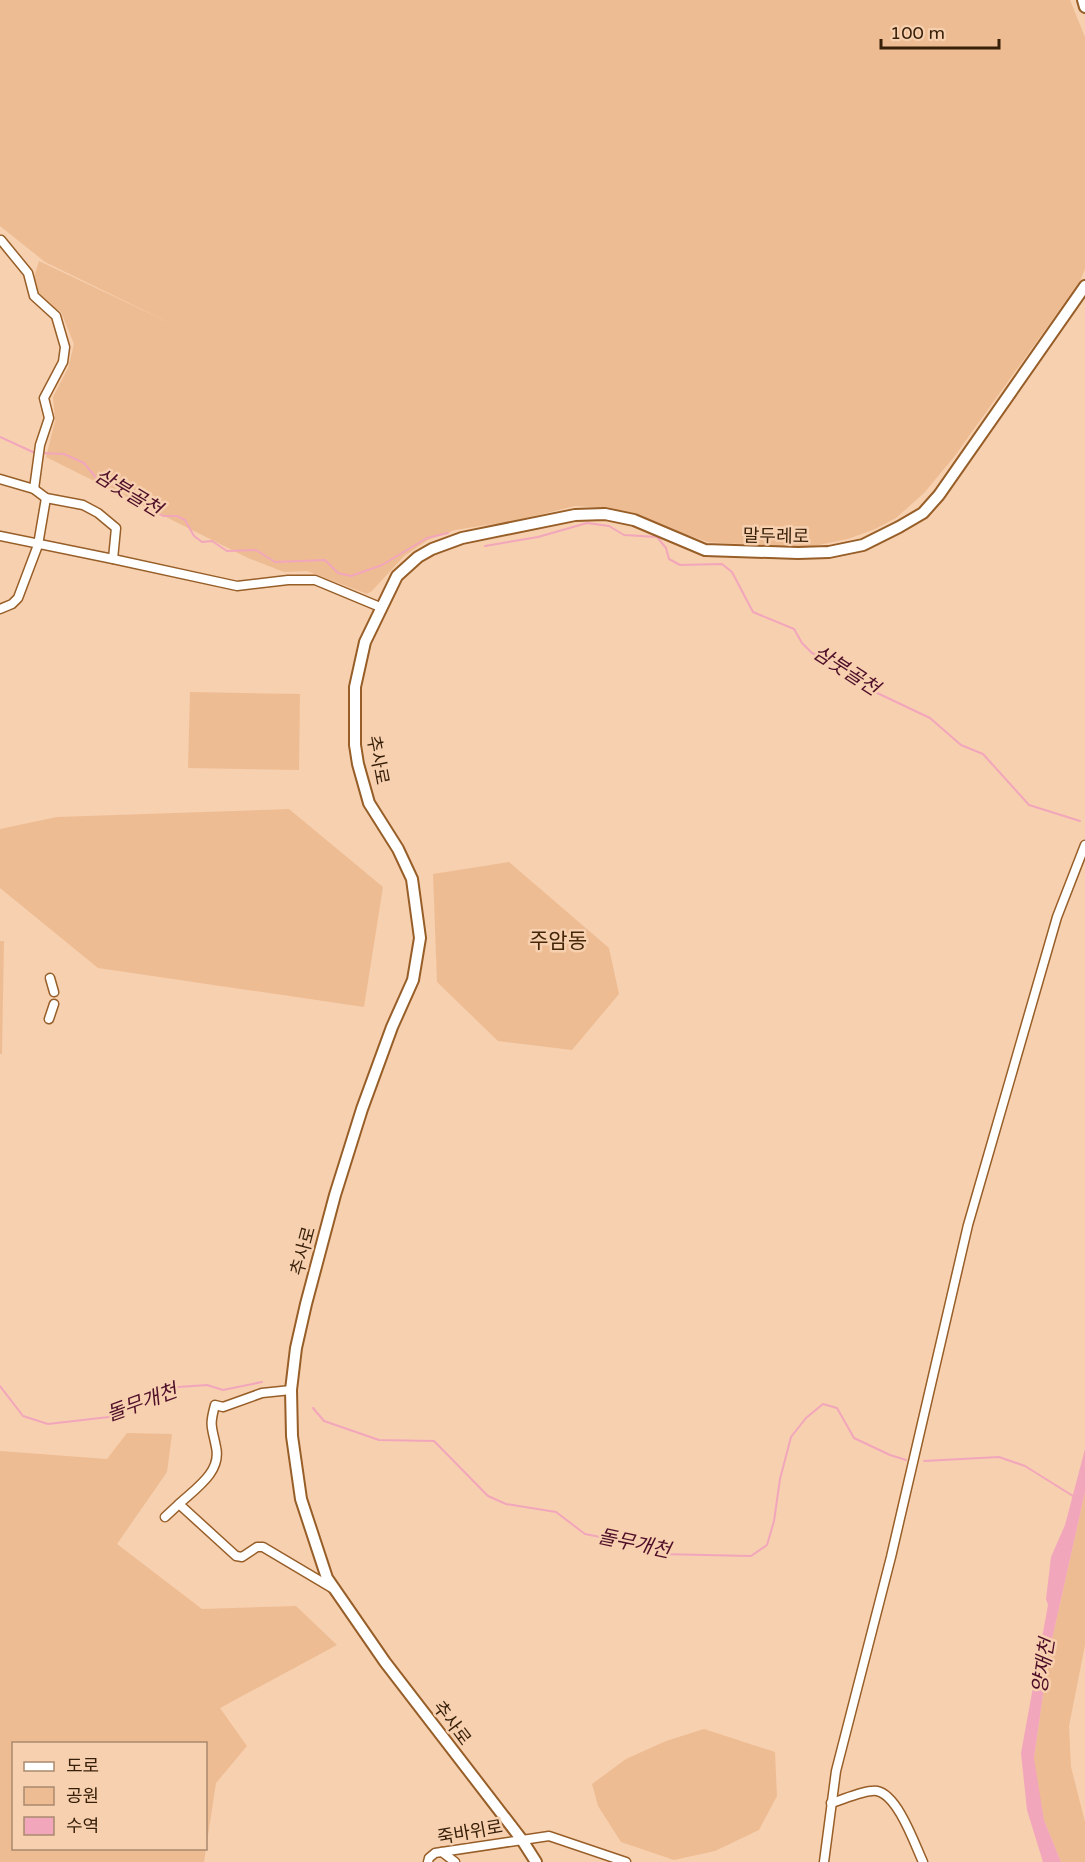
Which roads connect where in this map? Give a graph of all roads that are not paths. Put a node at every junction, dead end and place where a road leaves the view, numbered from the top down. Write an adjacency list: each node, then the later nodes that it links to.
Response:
1 (1083, 0): 2 (street)
2 (1085, 7)
3 (1, 240): 6 (street)
4 (1085, 286): 11 (street, 말두레로)
5 (0, 479): 6 (street)
6 (34, 489): 7 (street)
7 (46, 498): 9 (street); 10 (street)
8 (0, 537): 9 (street)
9 (39, 545): 10 (street); 12 (street)
10 (112, 559): 11 (street)
11 (380, 608): 18 (street, 추사로)
12 (0, 609)
13 (1085, 845): 22 (street)
14 (50, 978): 15 (street)
15 (54, 992)
16 (54, 1004): 17 (street)
17 (49, 1019)
18 (291, 1390): 19 (street); 21 (street, 추사로)
19 (179, 1504): 20 (street); 21 (street)
20 (165, 1517)
21 (334, 1590): 23 (street, 추사로)
22 (831, 1803): 29 (street); 30 (street)
23 (522, 1840): 24 (street, 죽바위로); 27 (street, 추사로); 28 (street, 죽바위로)
24 (442, 1852): 25 (street, 죽바위로); 26 (street)
25 (428, 1862)
26 (455, 1862)
27 (536, 1862)
28 (626, 1862)
29 (824, 1862)
30 (923, 1862)

